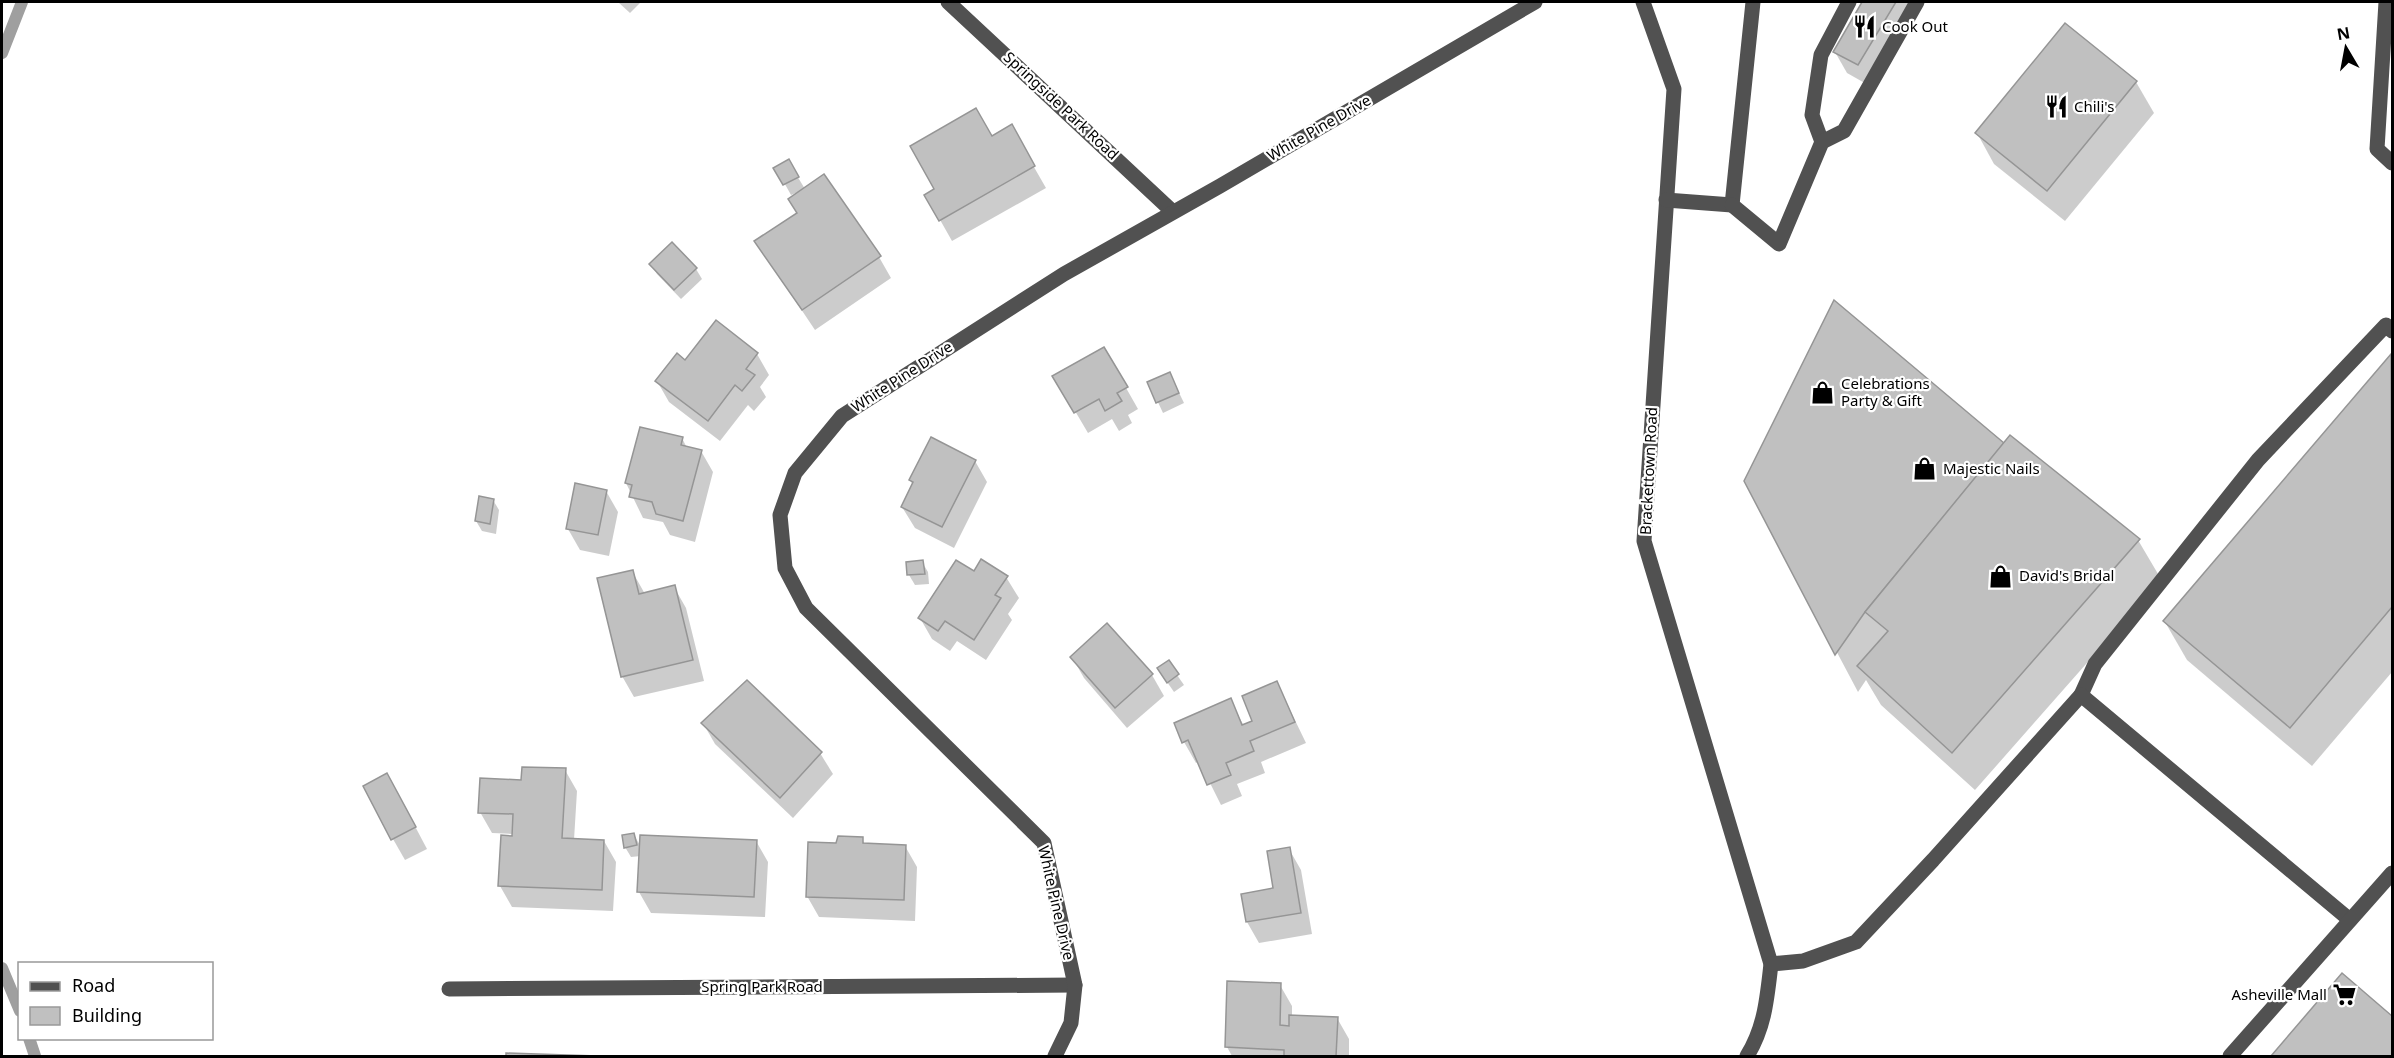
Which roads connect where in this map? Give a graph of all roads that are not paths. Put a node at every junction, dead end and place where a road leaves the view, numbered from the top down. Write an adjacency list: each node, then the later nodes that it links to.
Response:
1 (948, 2): 12 (street, Springside Park Road)
2 (1535, 2): 12 (street, White Pine Drive)
3 (1643, 2): 10 (street, Brackettown Road)
4 (1753, 2): 11 (street)
5 (1849, 2): 8 (street)
6 (1917, 2): 8 (street)
7 (2386, 2): 9 (street)
8 (1822, 142): 11 (street)
9 (2392, 163)
10 (1666, 200): 11 (street); 17 (street, Brackettown Road)
11 (1731, 205)
12 (1173, 212): 18 (street, White Pine Drive)
13 (2392, 331): 14 (street)
14 (2081, 694): 16 (street); 17 (street)
15 (2392, 873): 16 (street)
16 (2350, 920): 22 (street)
17 (1771, 964): 21 (street)
18 (1075, 985): 19 (street, Spring Park Road); 20 (street, White Pine Drive)
19 (449, 990)
20 (1055, 1056)
21 (1747, 1056)
22 (2230, 1056)

